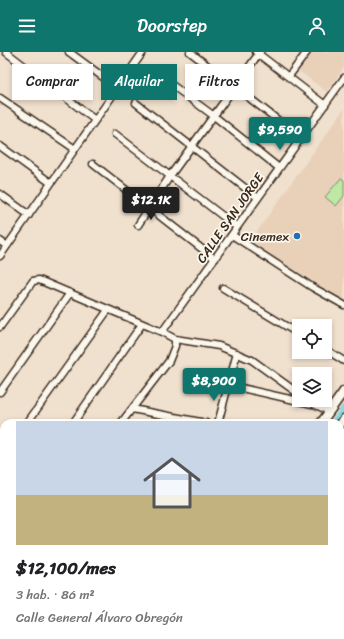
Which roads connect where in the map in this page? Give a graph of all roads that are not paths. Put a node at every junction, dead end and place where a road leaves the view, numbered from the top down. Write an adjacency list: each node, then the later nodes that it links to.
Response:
1 (6, 52): 21 (street)
2 (69, 52): 10 (street)
3 (190, 52): 8 (street)
4 (307, 52): 11 (street)
5 (140, 53): 7 (street)
6 (258, 53): 9 (street); 11 (street)
7 (133, 64)
8 (205, 64)
9 (251, 64)
10 (101, 76)
11 (289, 76): 19 (street)
12 (344, 78): 19 (street, CALLE SAN JORGE)
13 (177, 89): 20 (street)
14 (0, 98): 26 (street)
15 (109, 100): 21 (street)
16 (226, 100): 20 (street)
17 (252, 100): 23 (street)
18 (136, 103): 25 (street)
19 (324, 105): 23 (street, CALLE SAN JORGE)
20 (214, 116): 25 (street); 28 (street)
21 (95, 120): 26 (street)
22 (115, 134): 29 (street)
23 (301, 138): 28 (street, CALLE SAN JORGE)
24 (0, 146): 30 (street)
25 (192, 147): 29 (street); 32 (street)
26 (75, 149): 30 (street)
27 (93, 164): 33 (street)
28 (279, 168): 32 (street, CALLE SAN JORGE)
29 (170, 176): 33 (street); 36 (street)
30 (51, 183): 34 (street)
31 (0, 194): 34 (street)
32 (258, 198): 36 (street, CALLE SAN JORGE)
33 (149, 207): 35 (street); 41 (street)
34 (29, 214): 39 (street)
35 (138, 225)
36 (237, 227): 37 (street, CALLE SAN JORGE)
37 (232, 235): 41 (street, CALLE SAN JORGE); 44 (street)
38 (0, 241): 39 (street)
39 (7, 246): 40 (street)
40 (0, 256)
41 (215, 259): 49 (street, CALLE SAN JORGE)
42 (223, 288): 48 (street)
43 (70, 293): 45 (street); 47 (street); 57 (street)
44 (344, 305)
45 (108, 310): 46 (street); 62 (street)
46 (142, 324): 49 (street); 63 (street)
47 (0, 326)
48 (292, 330)
49 (162, 332): 50 (street)
50 (175, 339): 51 (street); 60 (street)
51 (237, 353): 54 (street); 55 (street)
52 (332, 353): 53 (street)
53 (344, 361)
54 (228, 385): 58 (street); 66 (street)
55 (292, 389)
56 (344, 391): 61 (main road)
57 (0, 392)
58 (292, 398)
59 (320, 407): 61 (street)
60 (132, 408): 64 (street); 65 (street)
61 (329, 411): 67 (main road)
62 (29, 419)
63 (76, 419)
64 (124, 419)
65 (186, 419)
66 (219, 419)
67 (324, 419)

